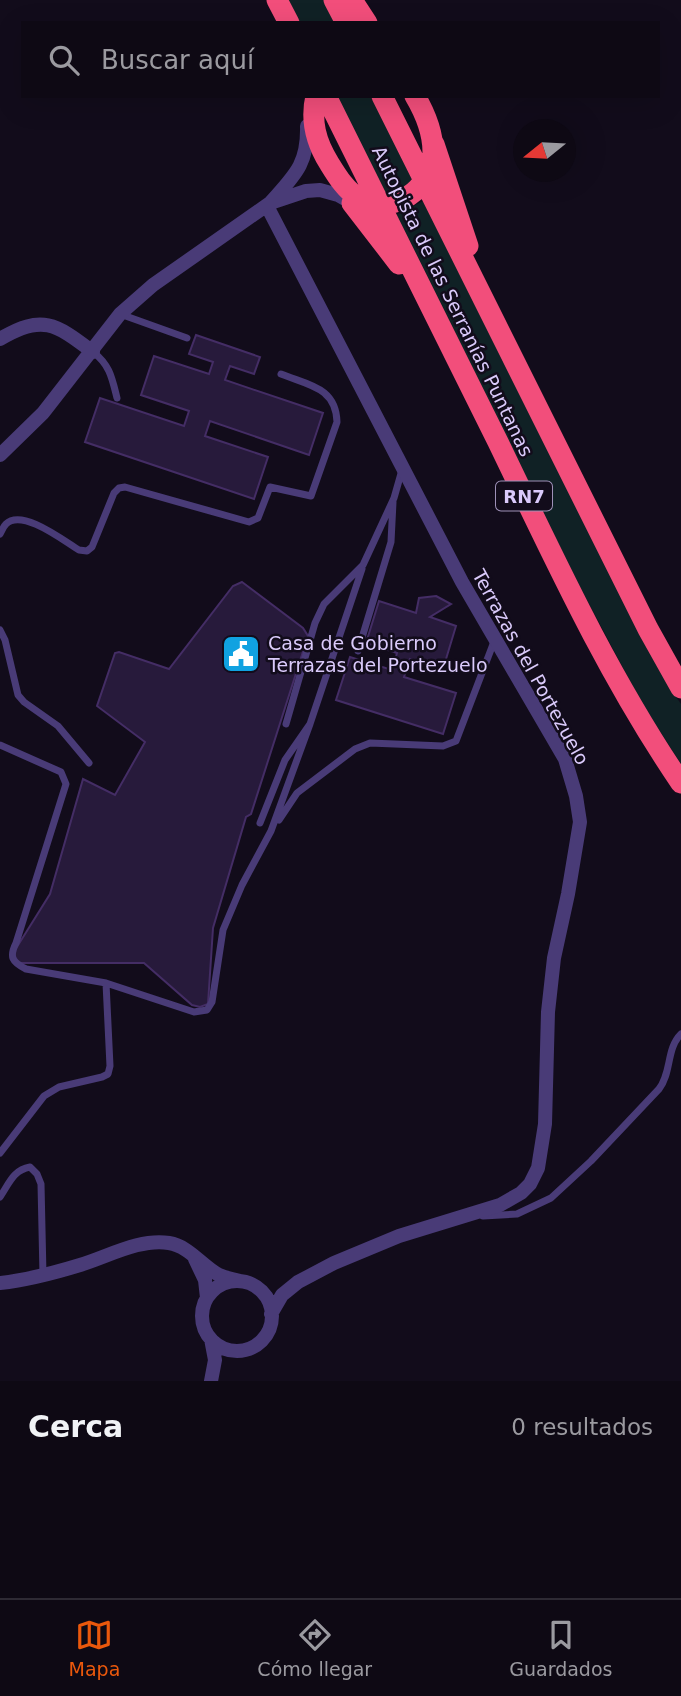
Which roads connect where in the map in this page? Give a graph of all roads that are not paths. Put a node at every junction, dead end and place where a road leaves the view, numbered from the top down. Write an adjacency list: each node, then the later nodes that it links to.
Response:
1 (270, 0): 5 (highway)
2 (277, 0): 6 (highway)
3 (334, 0): 7 (highway)
4 (352, 0): 8 (highway)
5 (276, 21)
6 (288, 21)
7 (344, 21)
8 (366, 21)
9 (300, 98): 14 (highway)
10 (316, 98): 14 (highway)
11 (327, 98): 18 (highway, Autopista de las Serranías Puntanas / RN7)
12 (383, 98): 16 (highway, Autopista de las Serranías Puntanas / RN7)
13 (416, 98): 15 (highway)
14 (310, 125): 17 (highway); 19 (street)
15 (428, 127): 16 (highway); 20 (highway)
16 (424, 181): 18 (highway); 20 (highway, Autopista de las Serranías Puntanas / RN7)
17 (354, 200): 18 (highway); 19 (street); 22 (highway)
18 (379, 203): 22 (highway, Autopista de las Serranías Puntanas / RN7)
19 (269, 204): 21 (street); 29 (street, Terrazas del Portezuelo)
20 (485, 302): 36 (highway, Autopista de las Serranías Puntanas / RN7)
21 (120, 314): 23 (lane); 25 (street)
22 (436, 314): 41 (highway, Autopista de las Serranías Puntanas / RN7)
23 (187, 338)
24 (0, 339): 25 (street)
25 (93, 352): 27 (lane); 28 (street)
26 (281, 374): 31 (lane)
27 (117, 398)
28 (0, 455)
29 (402, 470): 30 (lane); 34 (street, Terrazas del Portezuelo)
30 (394, 498): 32 (lane); 35 (lane)
31 (0, 534)
32 (363, 565): 37 (lane); 38 (lane)
33 (0, 631): 40 (lane)
34 (495, 639): 43 (lane); 48 (street, Terrazas del Portezuelo)
35 (358, 651)
36 (681, 688)
37 (286, 724)
38 (310, 724): 42 (lane); 43 (lane)
39 (0, 745): 44 (lane)
40 (89, 763)
41 (681, 783)
42 (260, 823)
43 (271, 831): 44 (lane)
44 (106, 983): 46 (lane)
45 (681, 1034): 48 (lane)
46 (0, 1153)
47 (0, 1197): 50 (lane)
48 (461, 1217): 52 (street, Terrazas del Portezuelo)
49 (193, 1254): 50 (street, Terrazas del Portezuelo); 51 (street, Terrazas del Portezuelo); 55 (street, Terrazas del Portezuelo)
50 (43, 1275): 53 (street, Terrazas del Portezuelo)
51 (240, 1281): 54 (street, Terrazas del Portezuelo); 55 (street)
52 (298, 1282): 54 (street, Terrazas del Portezuelo); 56 (street, Terrazas del Portezuelo)
53 (0, 1283)
54 (255, 1286): 56 (street)
55 (206, 1298): 57 (street, Terrazas del Portezuelo)
56 (271, 1314): 58 (street, Terrazas del Portezuelo)
57 (211, 1339): 58 (street); 59 (street, Terrazas del Portezuelo)
58 (241, 1350): 59 (street, Terrazas del Portezuelo)
59 (212, 1380)

